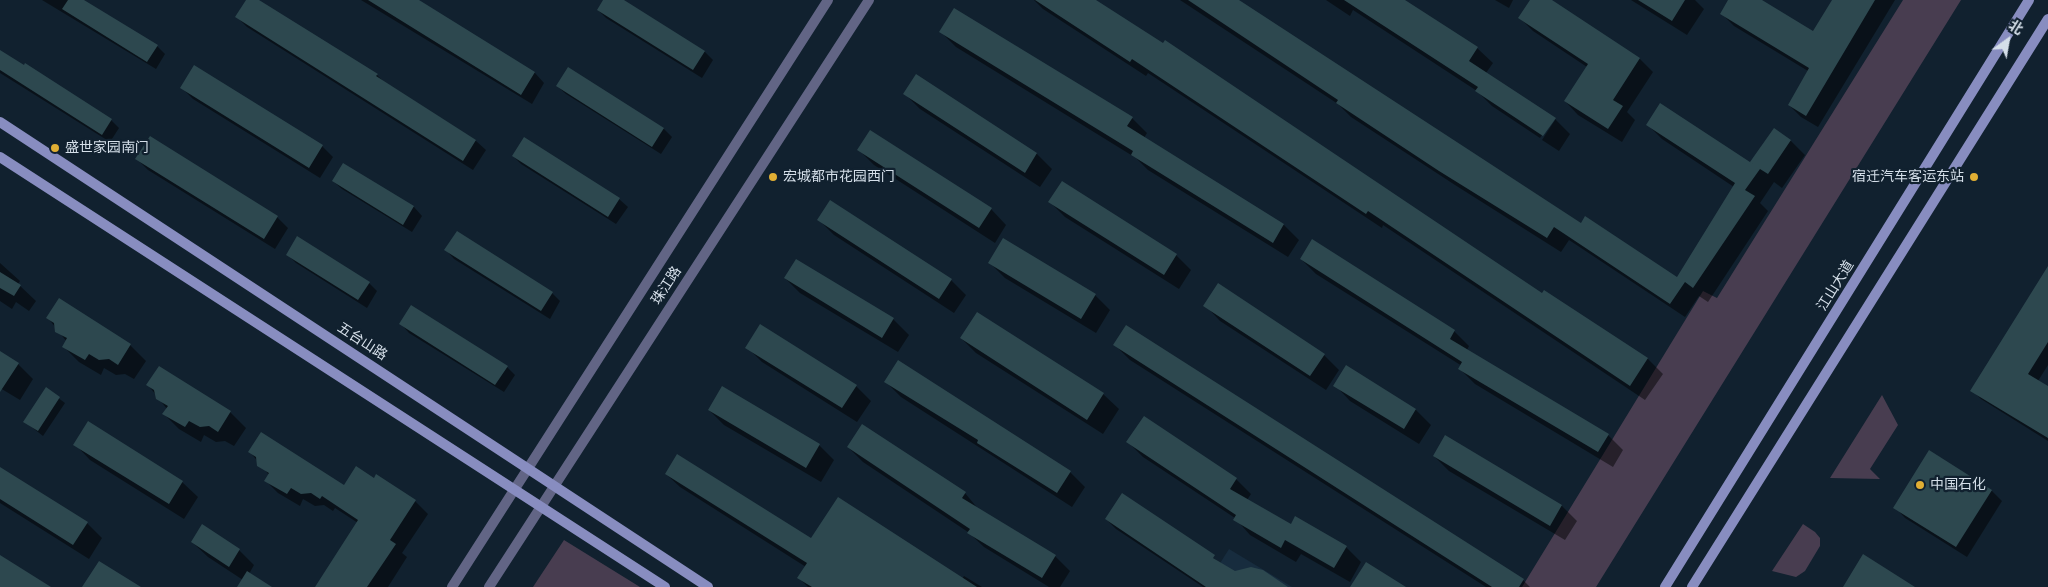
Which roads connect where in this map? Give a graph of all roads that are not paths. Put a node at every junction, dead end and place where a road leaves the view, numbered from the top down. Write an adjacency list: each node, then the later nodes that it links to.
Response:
1 (828, 0): 7 (street, 珠江路)
2 (869, 0): 8 (street, 珠江路)
3 (2029, 0): 15 (main road, 江山大道)
4 (2048, 19): 16 (main road)
5 (0, 122): 7 (main road, 五台山路)
6 (0, 157): 9 (main road)
7 (529, 467): 8 (main road, 五台山路); 9 (street, 珠江路)
8 (555, 485): 10 (street, 珠江路); 14 (main road, 五台山路)
9 (514, 489): 10 (main road); 11 (street, 珠江路)
10 (541, 507): 12 (street, 珠江路); 13 (main road)
11 (452, 587)
12 (490, 587)
13 (665, 587)
14 (708, 587)
15 (1665, 587)
16 (1692, 587)

